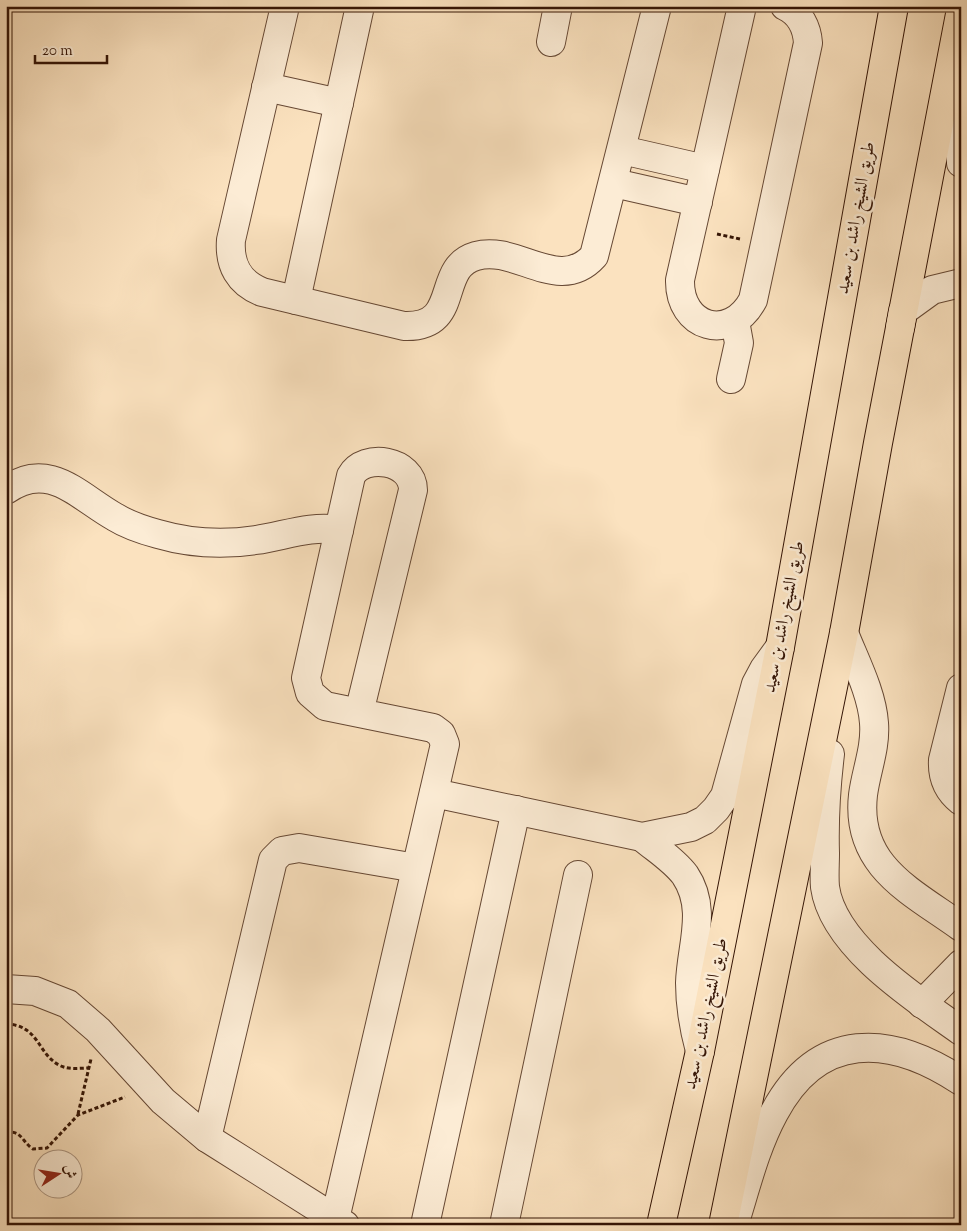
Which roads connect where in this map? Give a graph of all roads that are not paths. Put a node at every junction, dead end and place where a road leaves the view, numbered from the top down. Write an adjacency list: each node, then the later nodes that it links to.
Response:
1 (285, 6): 10 (street)
2 (360, 6): 11 (street)
3 (558, 6): 9 (street)
4 (657, 6): 13 (street)
5 (742, 6): 15 (street)
6 (785, 6): 20 (street)
7 (894, 6): 26 (main road, طريق الشيخ راشد بن سعيد)
8 (961, 10): 22 (main road)
9 (551, 42)
10 (266, 87): 11 (street); 19 (street)
11 (338, 103): 19 (street)
12 (961, 115): 14 (street)
13 (622, 150): 15 (street); 16 (street)
14 (961, 163)
15 (695, 167): 17 (street)
16 (614, 183): 17 (street); 19 (street)
17 (687, 200): 20 (street)
18 (961, 283): 22 (street)
19 (296, 300)
20 (735, 321): 21 (street)
21 (731, 379)
22 (878, 442): 25 (main road)
23 (6, 490): 24 (street)
24 (339, 530): 28 (street); 28 (street)
25 (844, 633): 35 (street); 38 (street); 47 (main road)
26 (780, 647): 32 (street); 40 (main road, طريق الشيخ راشد بن سعيد)
27 (961, 688): 30 (street)
28 (358, 713): 29 (street)
29 (434, 793): 31 (street); 33 (street)
30 (961, 801)
31 (516, 810): 32 (street); 44 (street)
32 (642, 837): 40 (street)
33 (416, 868): 42 (street); 43 (street)
34 (578, 875): 45 (street)
35 (961, 926)
36 (961, 964): 38 (street)
37 (6, 989): 42 (street)
38 (922, 1004): 39 (street)
39 (961, 1031)
40 (700, 1051): 46 (main road, طريق الشيخ راشد بن سعيد)
41 (961, 1081): 48 (street)
42 (207, 1138): 43 (street)
43 (340, 1222)
44 (425, 1225)
45 (504, 1225)
46 (661, 1225)
47 (723, 1225)
48 (734, 1225)

